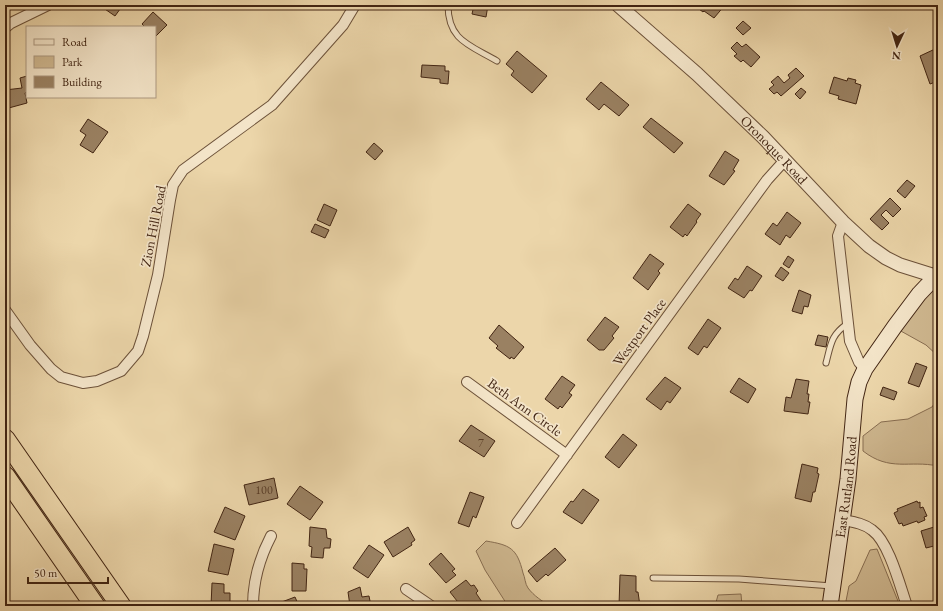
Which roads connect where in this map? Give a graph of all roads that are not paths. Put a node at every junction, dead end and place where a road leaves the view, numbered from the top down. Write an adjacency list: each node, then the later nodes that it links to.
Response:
1 (48, 5): 5 (street)
2 (356, 5): 10 (street, Zion Hill Road)
3 (448, 5): 6 (lane)
4 (618, 5): 7 (street, Oronoque Road)
5 (5, 28)
6 (497, 61)
7 (785, 160): 8 (street, Oronoque Road); 16 (street, Westport Place)
8 (843, 222): 9 (street, Oronoque Road); 11 (street)
9 (936, 275): 13 (main road, East Rutland Road)
10 (5, 310)
11 (848, 324): 12 (lane); 13 (street)
12 (826, 363)
13 (865, 369): 18 (main road, East Rutland Road)
14 (467, 382): 16 (street, Beth Ann Circle)
15 (5, 439): 25 (highway)
16 (567, 455): 19 (street, Westport Place)
17 (5, 476): 24 (highway)
18 (842, 520): 22 (main road, East Rutland Road); 29 (street)
19 (517, 523)
20 (271, 536): 26 (street)
21 (653, 578): 22 (lane)
22 (833, 586): 28 (main road, East Rutland Road)
23 (406, 589): 27 (street)
24 (95, 606)
25 (121, 606)
26 (253, 606)
27 (430, 606)
28 (830, 606)
29 (907, 606)

